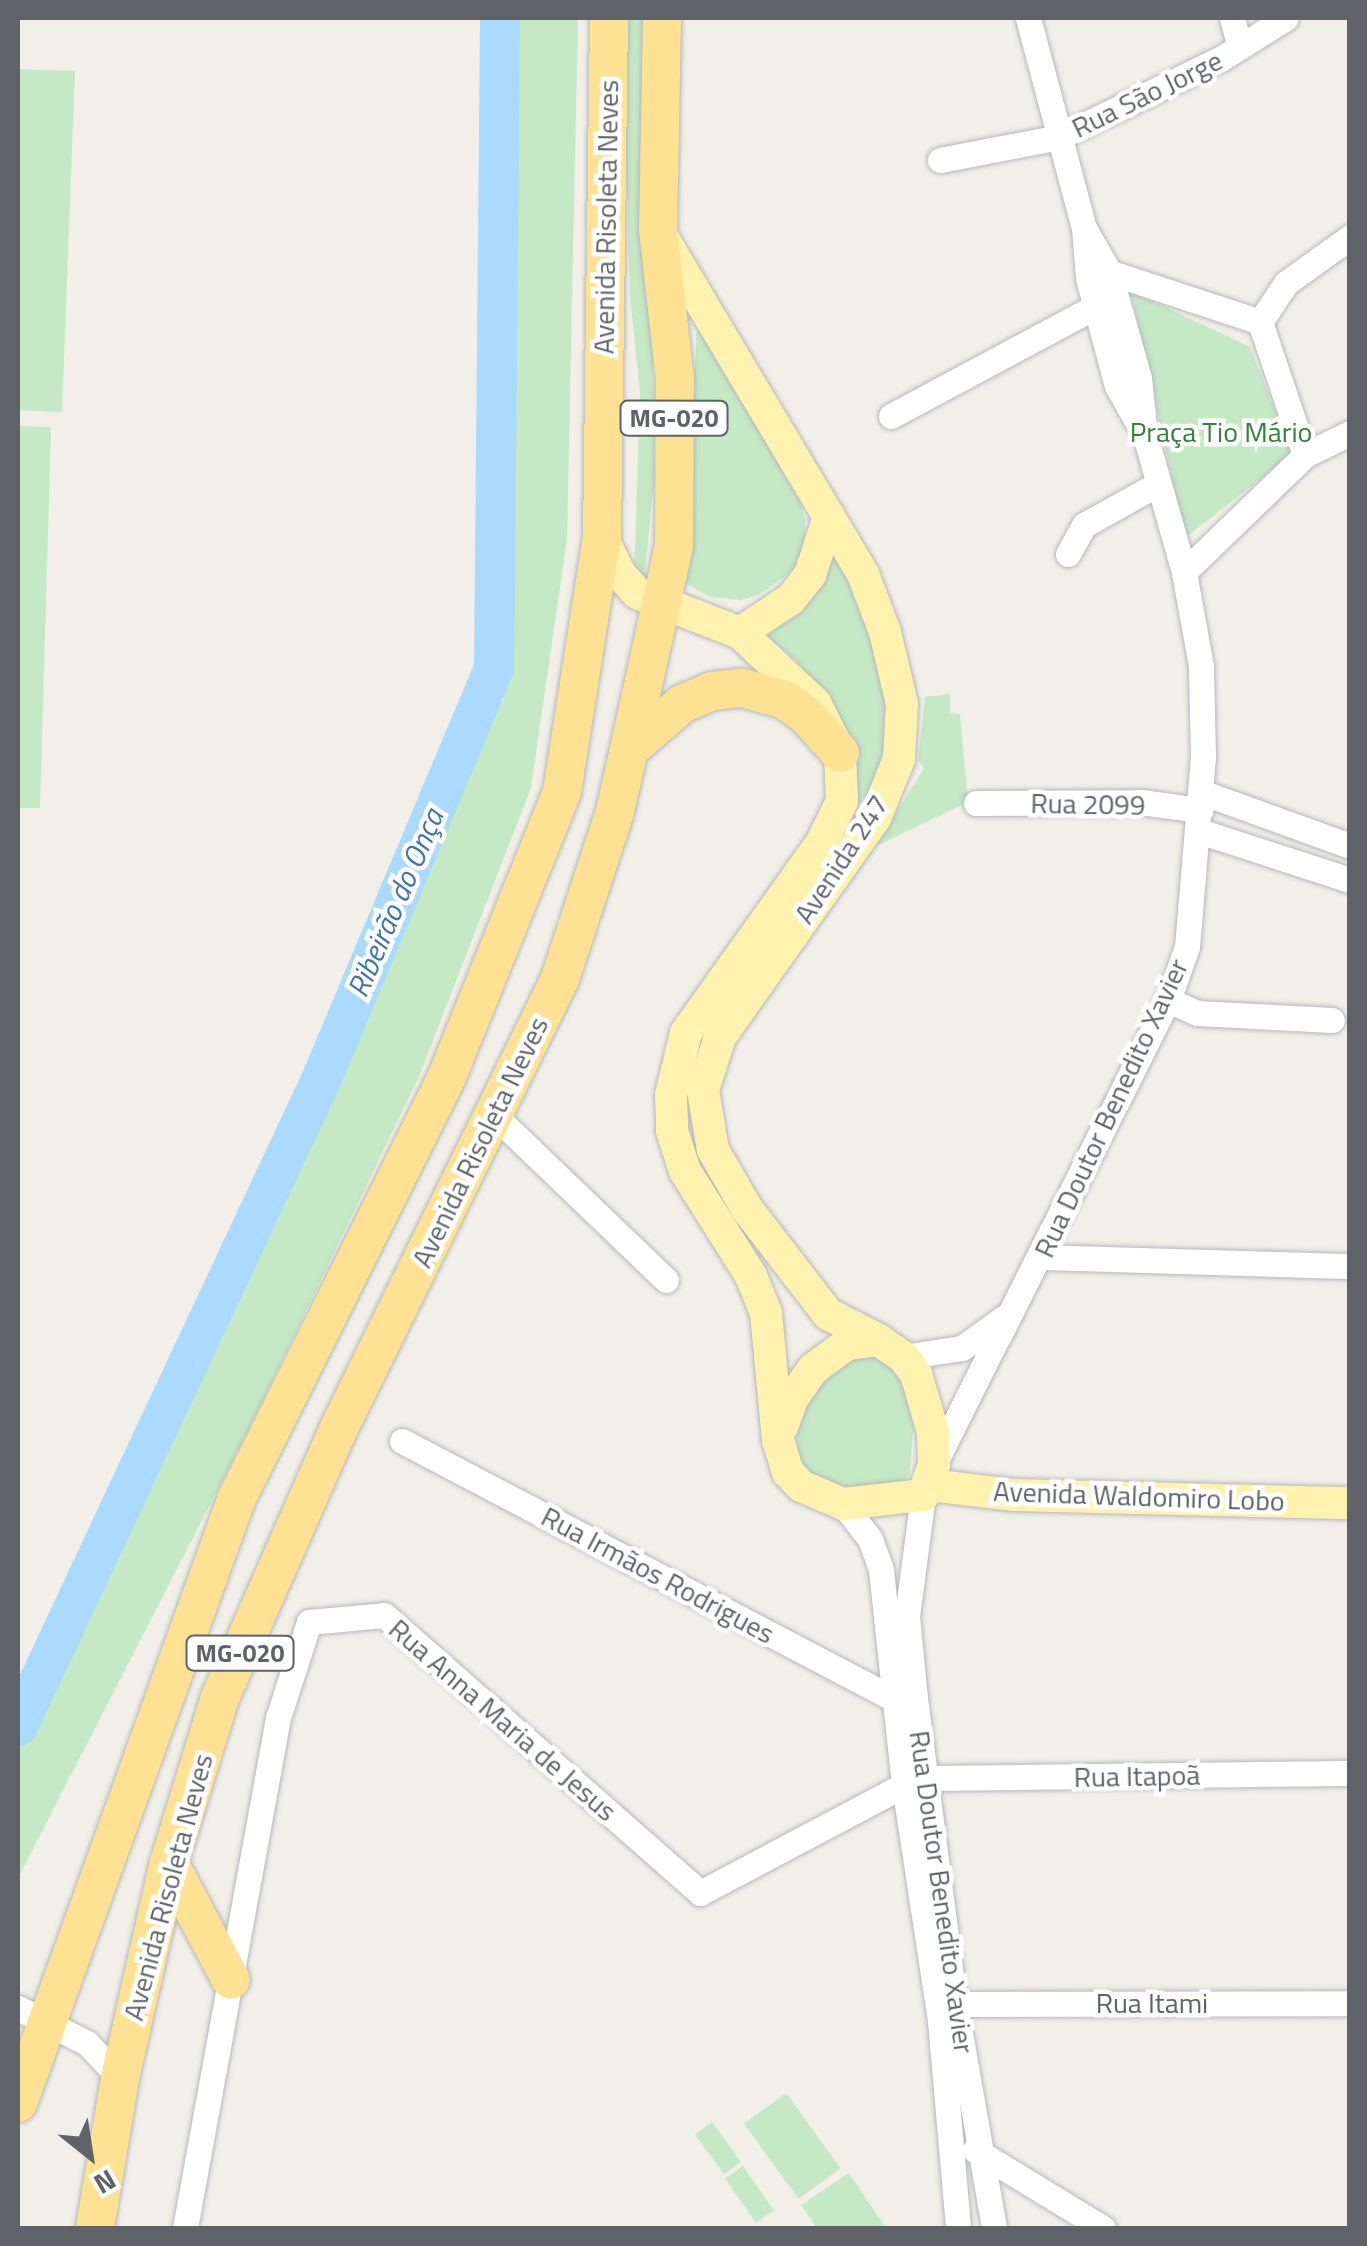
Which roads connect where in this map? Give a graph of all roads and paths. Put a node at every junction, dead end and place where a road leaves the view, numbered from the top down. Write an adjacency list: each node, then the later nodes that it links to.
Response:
1 (609, 18): 20 (highway, Avenida Risoleta Neves / MG-020)
2 (662, 18): 9 (highway, Avenida Risoleta Neves / MG-020)
3 (1028, 18): 7 (street, Rua Doutor Benedito Xavier)
4 (1232, 18): 6 (street)
5 (1286, 18): 6 (street, Rua São Jorge)
6 (1240, 47): 7 (street, Rua São Jorge)
7 (1058, 137): 8 (street, Rua São Jorge); 11 (street, Rua Doutor Benedito Xavier)
8 (940, 160)
9 (658, 229): 19 (main road, Avenida 247); 23 (highway, Avenida Risoleta Neves / MG-020)
10 (1350, 237): 13 (street)
11 (1099, 275): 12 (street, Rua Doutor Benedito Xavier); 13 (street); 16 (street, Rua Doutor Benedito Xavier)
12 (1096, 306): 14 (street); 16 (street, Rua Doutor Benedito Xavier)
13 (1260, 322): 17 (street)
14 (891, 416)
15 (1350, 433): 17 (street)
16 (1145, 436): 18 (street, Rua Doutor Benedito Xavier)
17 (1305, 455): 22 (street)
18 (1156, 484): 21 (street); 22 (street, Rua Doutor Benedito Xavier)
19 (829, 516): 24 (main road); 38 (main road, Avenida 247)
20 (602, 537): 23 (main road, Avenida 247); 51 (highway, Avenida Risoleta Neves / MG-020)
21 (1068, 554)
22 (1184, 572): 28 (street, Rua Doutor Benedito Xavier)
23 (661, 606): 24 (main road, Avenida 247); 25 (highway, Avenida Risoleta Neves / MG-020)
24 (740, 633): 26 (main road, Avenida 247)
25 (629, 750): 26 (highway); 33 (highway, Avenida Risoleta Neves / MG-020)
26 (840, 754): 39 (main road, Avenida 247)
27 (976, 803): 28 (street, Rua 2099)
28 (1200, 811): 29 (street); 30 (street); 31 (street, Rua Doutor Benedito Xavier)
29 (1350, 846)
30 (1350, 880)
31 (1168, 1000): 32 (street); 34 (street, Rua Doutor Benedito Xavier)
32 (1332, 1020)
33 (495, 1116): 36 (street); 47 (highway, Avenida Risoleta Neves / MG-020)
34 (1040, 1257): 35 (street); 37 (street, Rua Doutor Benedito Xavier)
35 (1350, 1266)
36 (666, 1280)
37 (1016, 1307): 38 (street); 41 (street, Rua Doutor Benedito Xavier)
38 (891, 1349): 39 (main road); 41 (main road)
39 (778, 1440): 43 (main road)
40 (402, 1441): 44 (street, Rua Irmãos Rodrigues)
41 (929, 1482): 42 (main road, Avenida Waldomiro Lobo); 43 (main road); 44 (street, Rua Doutor Benedito Xavier)
42 (1350, 1503)
43 (843, 1504): 44 (street, Rua Doutor Benedito Xavier)
44 (904, 1698): 46 (street, Rua Doutor Benedito Xavier)
45 (1350, 1773): 46 (street, Rua Itapoã)
46 (914, 1781): 48 (street, Rua Anna Maria de Jesus); 50 (street, Rua Doutor Benedito Xavier); 54 (street, Rua Doutor Benedito Xavier)
47 (169, 1863): 48 (highway); 52 (highway, Avenida Risoleta Neves / MG-020)
48 (231, 1980): 58 (street, Rua Anna Maria de Jesus)
49 (1350, 2003): 50 (street, Rua Itami)
50 (955, 2004): 55 (street, Rua Doutor Benedito Xavier)
51 (32, 2014): 52 (street); 53 (highway, Avenida Risoleta Neves / MG-020)
52 (120, 2078): 57 (highway, Avenida Risoleta Neves / MG-020)
53 (18, 2103)
54 (948, 2113): 55 (street); 56 (street, Rua Doutor Benedito Xavier)
55 (982, 2157): 61 (street, Rua Doutor Benedito Xavier); 62 (street)
56 (955, 2189): 59 (street, Rua Doutor Benedito Xavier); 60 (street)
57 (95, 2228)
58 (185, 2228)
59 (958, 2228)
60 (978, 2228)
61 (994, 2228)
62 (1103, 2228)

